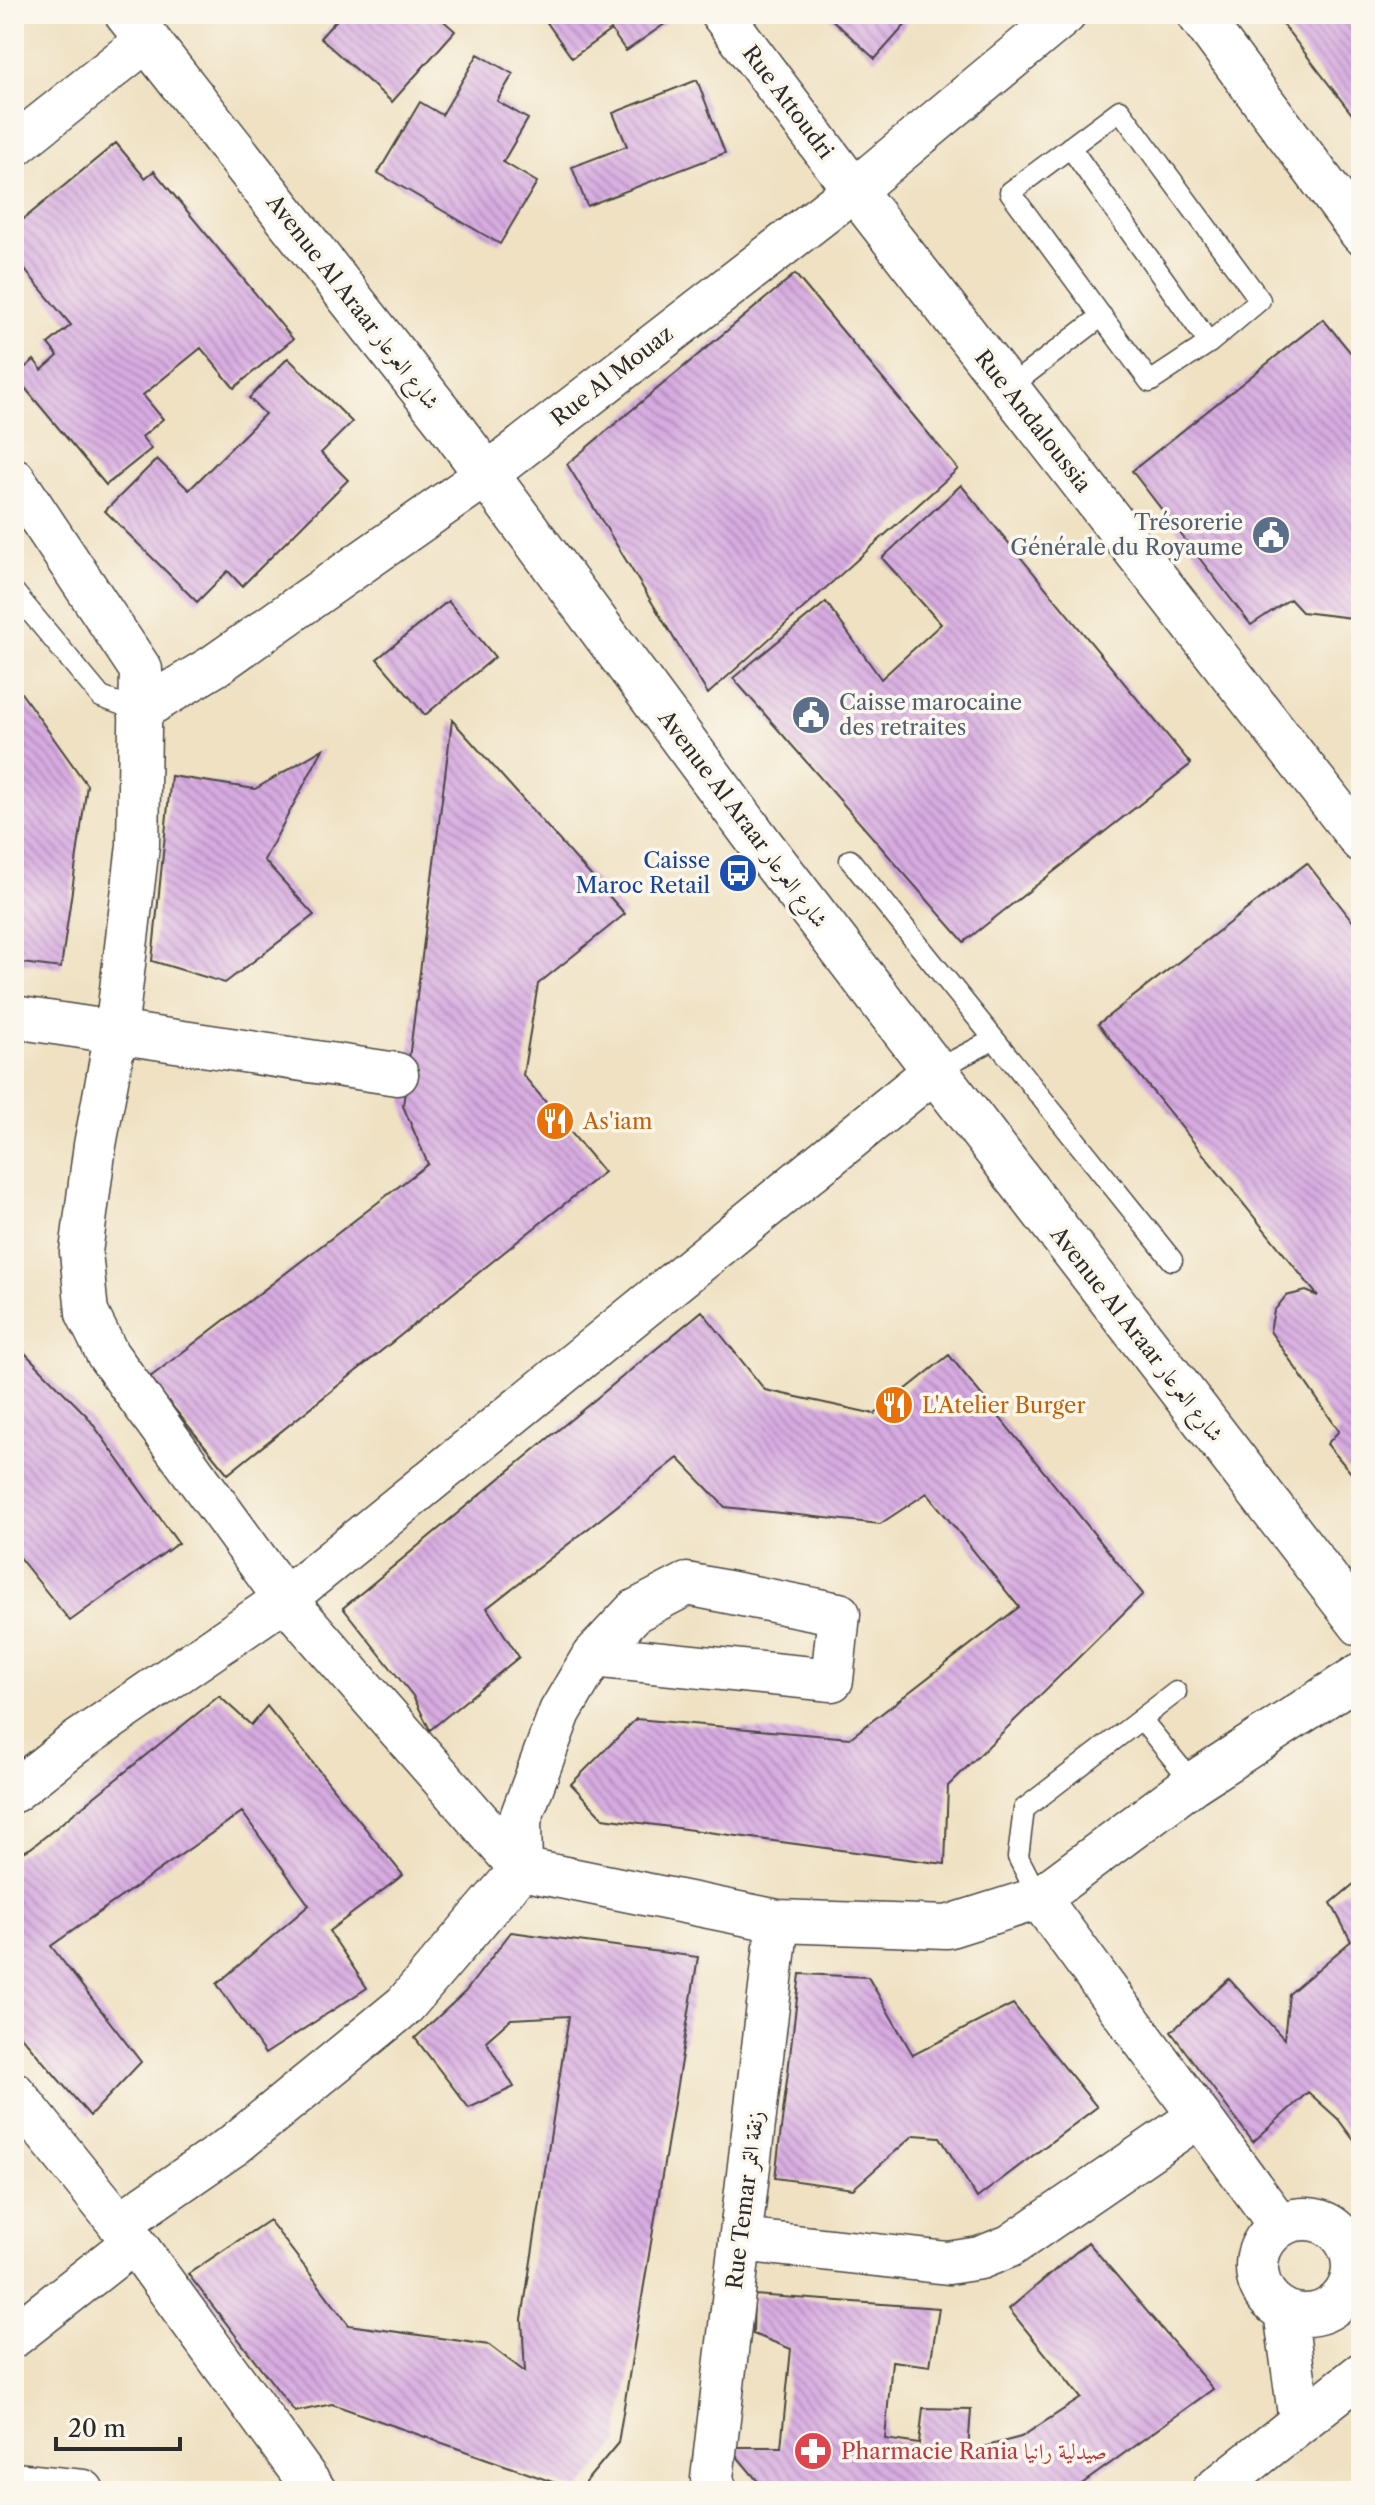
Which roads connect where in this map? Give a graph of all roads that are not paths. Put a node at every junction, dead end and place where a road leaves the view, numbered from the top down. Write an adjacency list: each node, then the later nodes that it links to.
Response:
1 (722, 14): 7 (street, Rue Attoudri)
2 (1065, 14): 7 (street, Rue Al Mouaz)
3 (1198, 14): 8 (street)
4 (137, 27): 5 (street); 12 (street, Avenue Al Araar شارع العرعار)
5 (14, 146)
6 (1070, 147): 9 (lane); 10 (lane); 10 (lane)
7 (854, 190): 11 (street, Rue Andaloussia); 12 (street, Rue Al Mouaz)
8 (1361, 233)
9 (1102, 316): 10 (lane); 11 (lane)
10 (1209, 343)
11 (1008, 388): 16 (street, Rue Andaloussia)
12 (486, 475): 15 (street, Rue Al Mouaz); 21 (street, Avenue Al Araar شارع العرعار)
13 (16, 487): 15 (street)
14 (14, 592): 15 (lane)
15 (139, 711): 19 (street)
16 (1361, 841)
17 (850, 860): 20 (lane)
18 (14, 1017): 19 (street)
19 (116, 1032): 22 (street); 24 (street)
20 (993, 1040): 21 (lane); 23 (lane)
21 (934, 1071): 24 (street); 25 (street, Avenue Al Araar شارع العرعار)
22 (397, 1074)
23 (1172, 1260)
24 (285, 1599): 31 (street); 32 (street)
25 (1361, 1624)
26 (593, 1656): 26 (street); 32 (street)
27 (1361, 1674): 30 (street)
28 (1176, 1692): 29 (lane)
29 (1141, 1719): 30 (lane); 33 (lane)
30 (1193, 1783): 33 (street)
31 (14, 1791)
32 (521, 1869): 34 (street); 38 (street)
33 (1039, 1898): 34 (street); 36 (street)
34 (778, 1921): 39 (street, Rue Temar زنقة التمر)
35 (14, 2093): 38 (street)
36 (1198, 2117): 37 (street); 39 (street)
37 (1280, 2226): 40 (street); 41 (street)
38 (126, 2233): 42 (street); 48 (street)
39 (740, 2240): 46 (street, Rue Temar زنقة التمر)
40 (1357, 2261): 41 (street)
41 (1285, 2311): 44 (street)
42 (14, 2336)
43 (1361, 2374): 44 (street)
44 (1300, 2422): 49 (street)
45 (20, 2486): 47 (street)
46 (710, 2487)
47 (83, 2491)
48 (315, 2491)
49 (1213, 2491)

